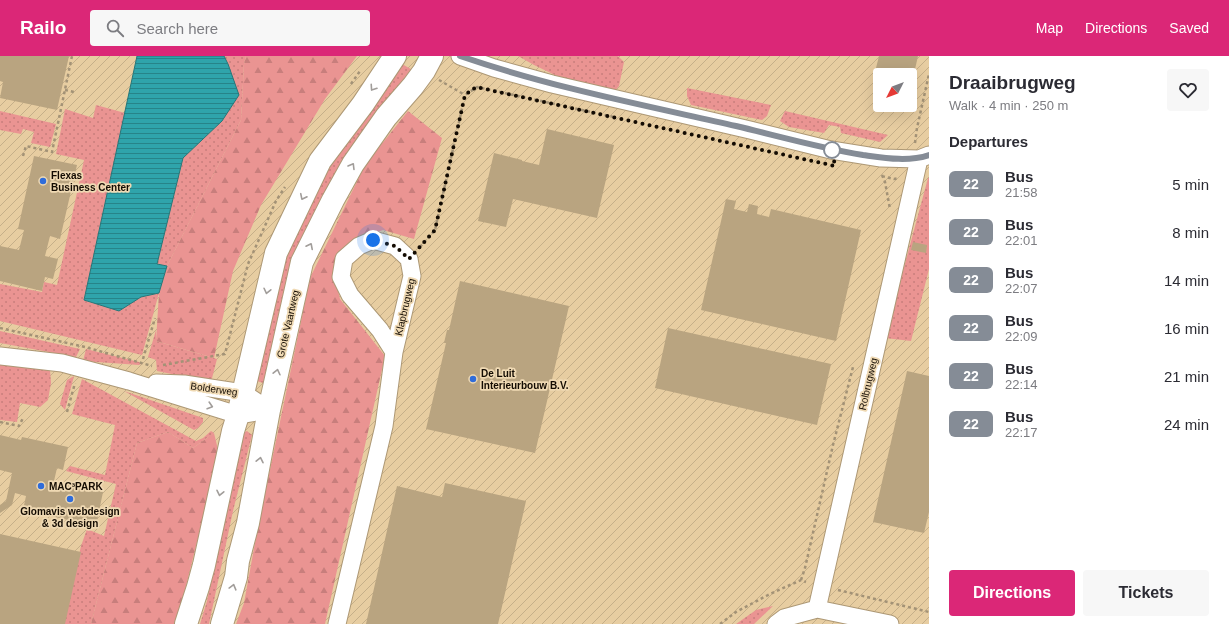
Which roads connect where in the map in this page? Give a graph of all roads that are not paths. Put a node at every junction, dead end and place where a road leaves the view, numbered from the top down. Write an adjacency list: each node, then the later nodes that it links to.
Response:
1 (395, 56): 10 (main road, one-way to 10)
2 (432, 56): 11 (main road, Grote Vaartweg, one-way to 2)
3 (460, 56): 5 (street)
4 (498, 56): 5 (street)
5 (552, 84): 6 (street)
6 (921, 152): 13 (street, Rolbrugweg)
7 (394, 352): 7 (street, Klapbrugweg); 16 (street, Klapbrugweg)
8 (0, 356): 9 (street, Bolderweg)
9 (130, 381): 10 (street, Bolderweg); 12 (street, Bolderweg, one-way to 12)
10 (243, 393): 11 (street, Bolderweg); 12 (main road)
11 (268, 410): 12 (street, Bolderweg); 15 (main road, Grote Vaartweg, one-way to 11)
12 (238, 415): 14 (main road, one-way to 14)
13 (817, 609): 17 (street); 18 (street)
14 (186, 624)
15 (222, 624)
16 (337, 624)
17 (776, 624)
18 (890, 624)

